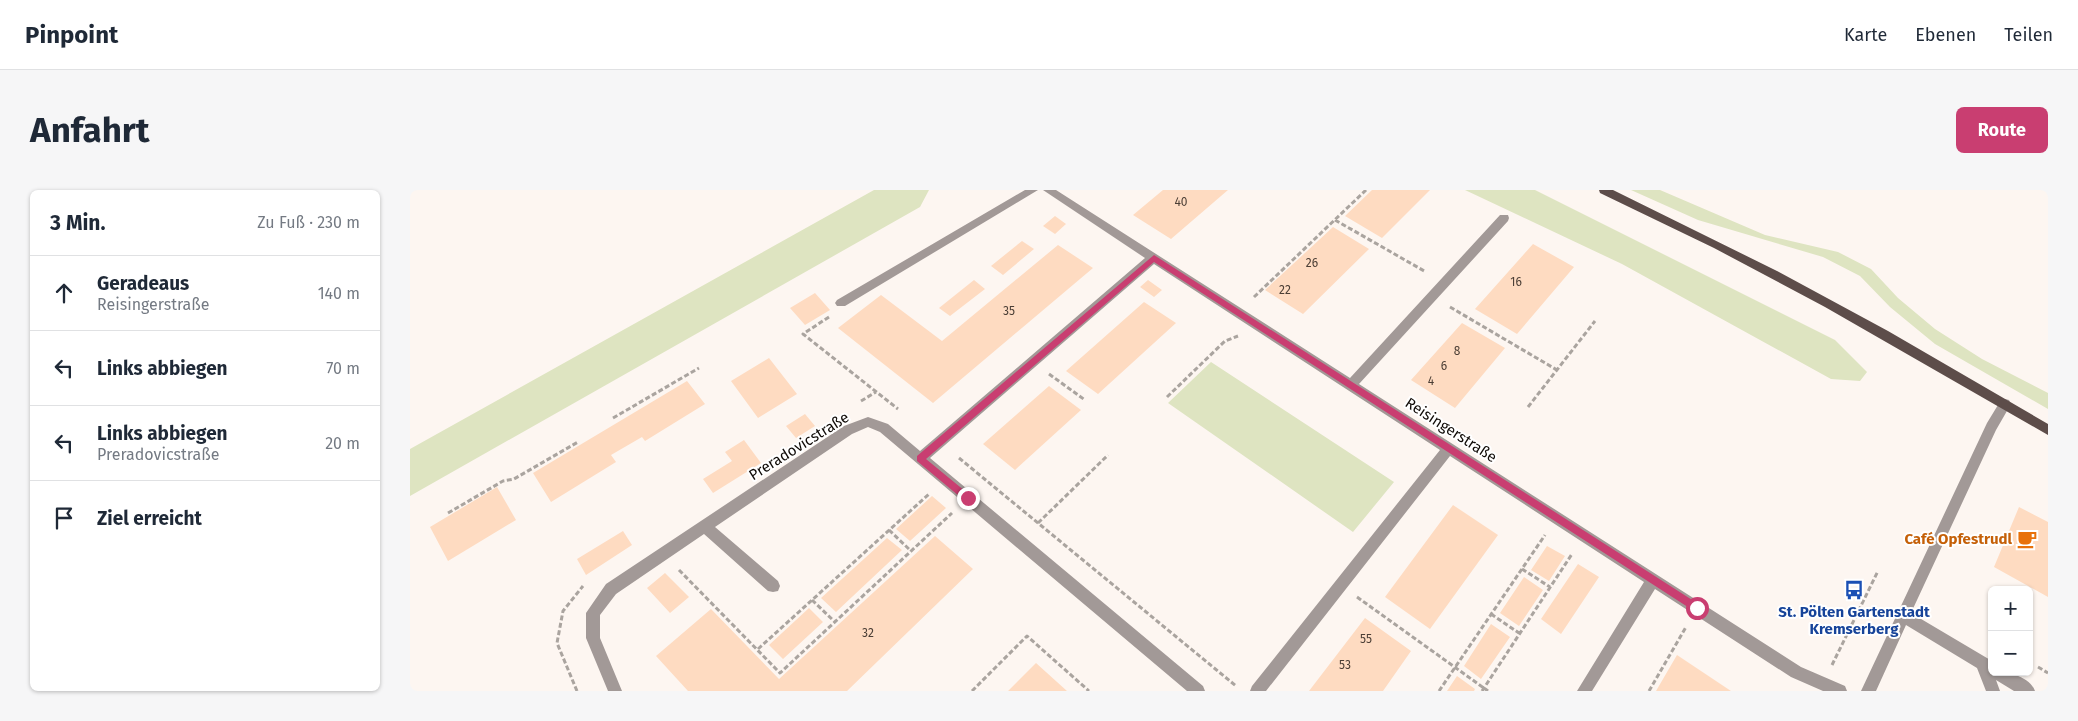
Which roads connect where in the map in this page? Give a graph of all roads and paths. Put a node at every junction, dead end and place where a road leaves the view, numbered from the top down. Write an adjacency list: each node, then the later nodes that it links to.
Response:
1 (1033, 190): 10 (street)
2 (1048, 190): 7 (street, Reisingerstraße)
3 (1366, 190): 6 (path)
4 (1604, 190): 20 (main road)
5 (1504, 218): 8 (street)
6 (1335, 220): 8 (path); 11 (path)
7 (1154, 258): 11 (street, Reisingerstraße); 14 (street)
8 (1444, 282): 9 (street)
9 (1432, 296): 16 (path); 17 (street)
10 (841, 304): 22 (path)
11 (1238, 312): 17 (street, Reisingerstraße)
12 (1595, 322): 16 (path)
13 (1240, 336): 18 (path)
14 (1033, 362): 19 (path); 26 (street)
15 (699, 368): 23 (path)
16 (1557, 370): 21 (path)
17 (1351, 385): 27 (street, Reisingerstraße)
18 (1167, 397)
19 (1085, 400)
20 (2005, 404): 24 (main road); 49 (street)
21 (1528, 407)
22 (904, 414)
23 (613, 418)
24 (2048, 430)
25 (578, 442): 32 (path)
26 (939, 442): 29 (street); 34 (path)
27 (1449, 448): 33 (street, Reisingerstraße); 43 (street)
28 (1108, 455): 34 (path)
29 (920, 459): 30 (street, Preradovicstraße); 35 (street, Preradovicstraße)
30 (945, 480): 31 (street, Preradovicstraße); 36 (path)
31 (968, 498): 38 (path); 61 (street, Preradovicstraße)
32 (448, 513)
33 (1557, 518): 37 (street, Reisingerstraße); 40 (path)
34 (1038, 523): 62 (path)
35 (705, 526): 39 (street, Preradovicstraße); 44 (street)
36 (889, 530): 38 (path); 46 (path)
37 (1584, 535): 42 (street, Reisingerstraße); 45 (path)
38 (912, 551): 50 (path)
39 (663, 554): 52 (path); 58 (street, Preradovicstraße)
40 (1522, 569): 45 (path); 48 (path)
41 (1878, 572): 56 (path)
42 (1653, 580): 47 (street, Reisingerstraße); 66 (street)
43 (1341, 585): 53 (path); 63 (street)
44 (773, 586)
45 (1550, 587): 51 (path)
46 (812, 600): 50 (path); 52 (path)
47 (1697, 608): 56 (street, Reisingerstraße); 67 (path)
48 (1491, 614): 51 (path); 53 (path)
49 (1903, 616): 54 (street); 69 (street)
50 (835, 622): 52 (path)
51 (1519, 634): 57 (path)
52 (758, 649)
53 (1456, 667): 57 (path); 64 (path)
54 (1987, 667): 70 (street)
55 (2003, 676): 71 (street)
56 (1823, 684): 68 (street, Reisingerstraße)
57 (1483, 690): 65 (path)
58 (615, 691)
59 (972, 691): 60 (path)
60 (1089, 691)
61 (1198, 691)
62 (1242, 691)
63 (1256, 691)
64 (1439, 691)
65 (1488, 691)
66 (1584, 691)
67 (1649, 691)
68 (1840, 691)
69 (1868, 691)
70 (1993, 691)
71 (2028, 691)

